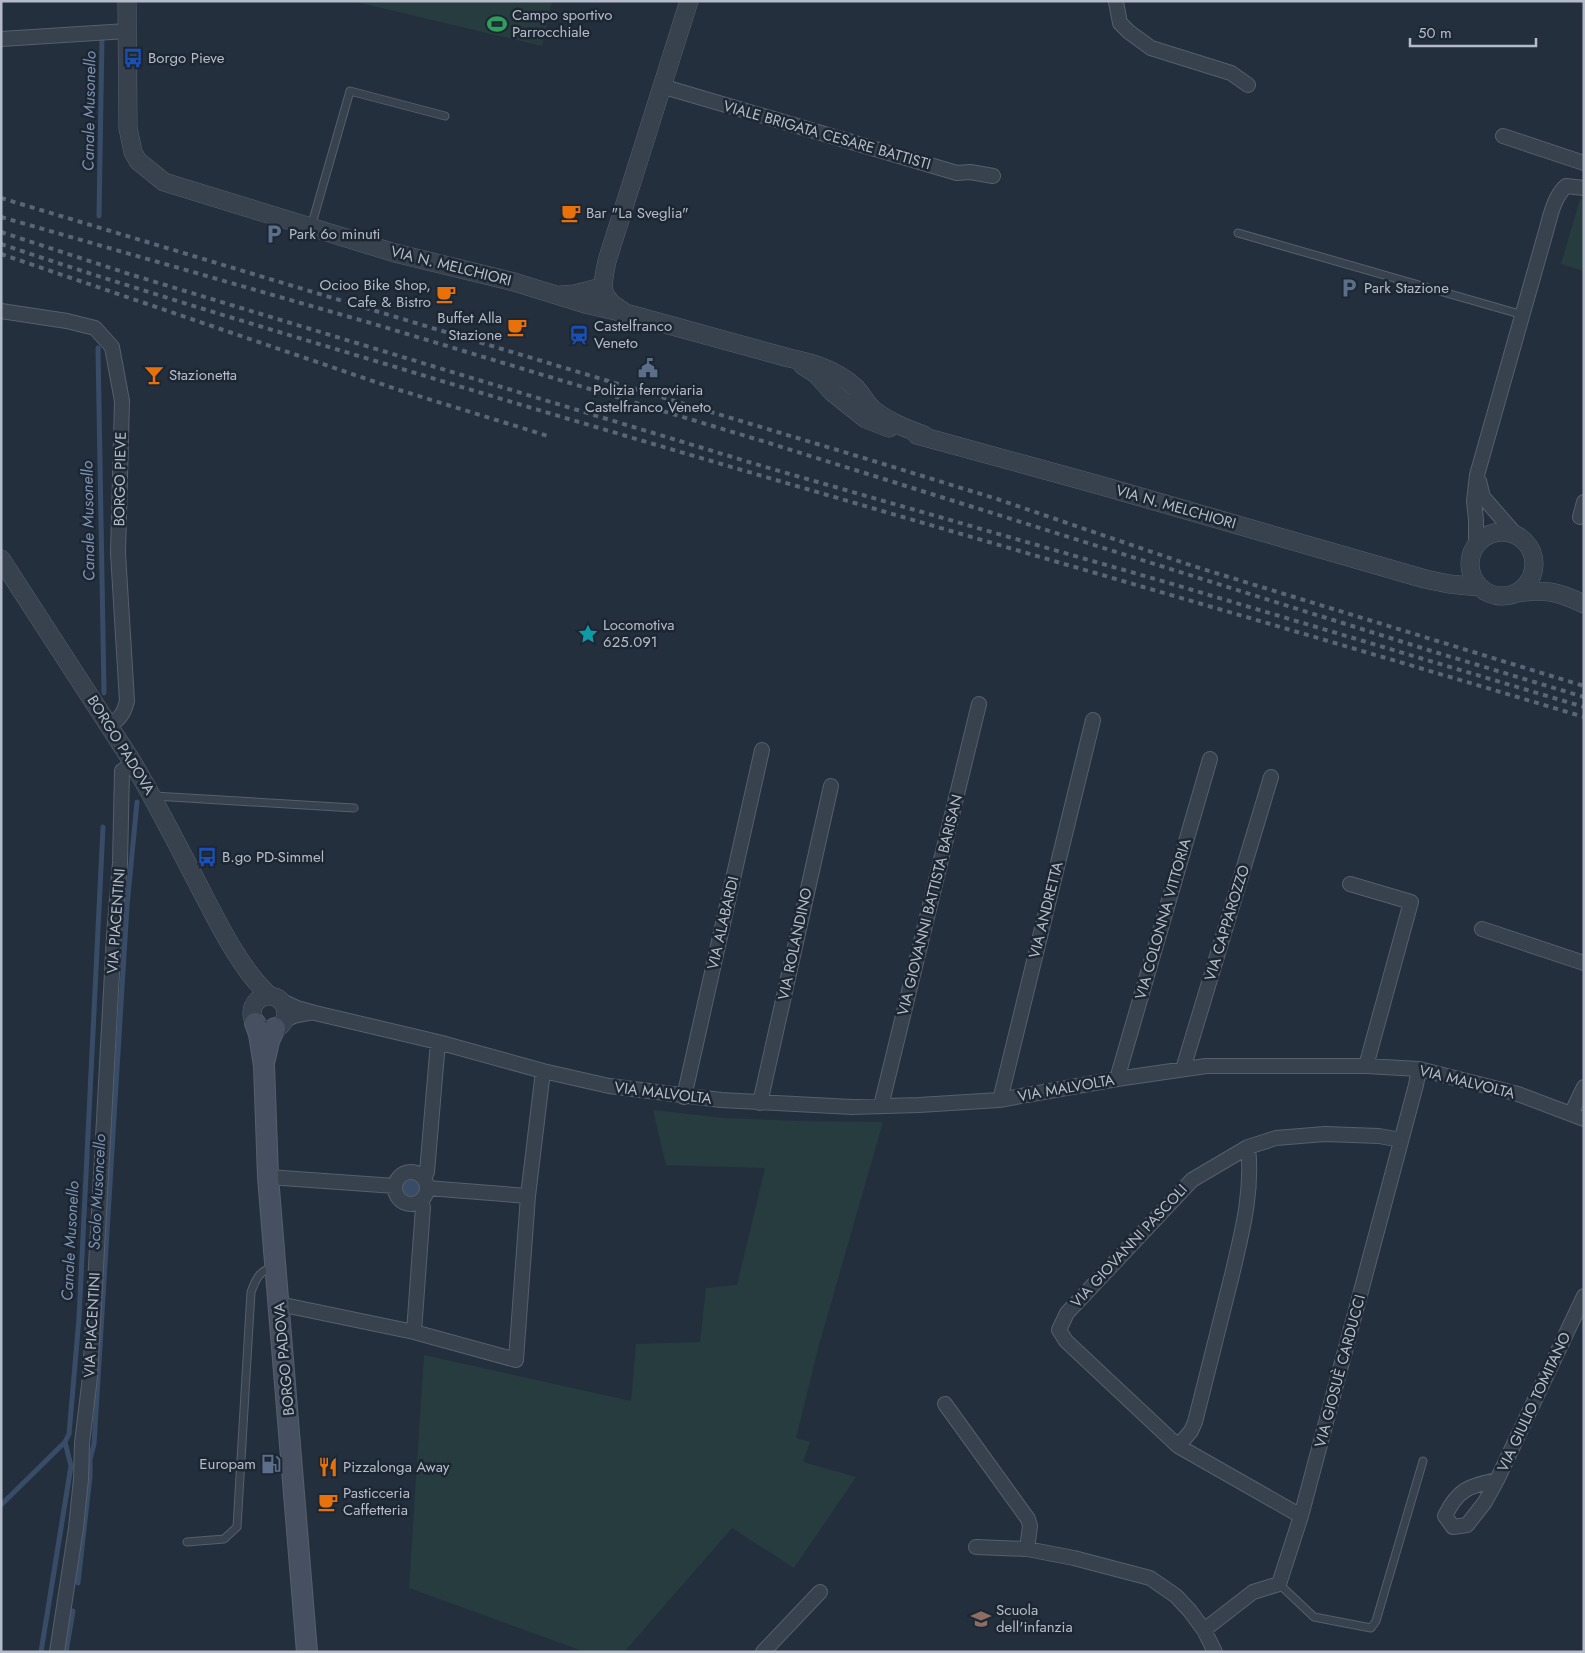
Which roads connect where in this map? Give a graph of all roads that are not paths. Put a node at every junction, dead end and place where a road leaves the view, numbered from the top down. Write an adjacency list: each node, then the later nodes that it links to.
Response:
1 (127, 1): 6 (street)
2 (689, 1): 9 (street)
3 (1112, 1): 5 (street)
4 (1123, 1): 5 (street)
5 (1116, 2): 8 (street)
6 (127, 32): 7 (street); 15 (street, VIA N. MELCHIORI)
7 (1, 39)
8 (1248, 85)
9 (661, 86): 13 (street, VIALE BRIGATA CESARE BATTISTI); 17 (street)
10 (445, 116): 15 (lane)
11 (1503, 136): 12 (street)
12 (1584, 162)
13 (993, 176)
14 (1584, 188): 21 (street)
15 (310, 227): 18 (street, VIA N. MELCHIORI)
16 (1238, 233): 21 (lane)
17 (602, 287): 18 (street, VIA N. MELCHIORI); 20 (street, VIA N. MELCHIORI)
18 (554, 294): 20 (street, VIA N. MELCHIORI)
19 (1, 311): 36 (street, BORGO PIEVE)
20 (629, 314): 29 (street, VIA N. MELCHIORI)
21 (1523, 315): 22 (street)
22 (1477, 475): 25 (street); 26 (street)
23 (1584, 502): 24 (street)
24 (1580, 517)
25 (1517, 536): 26 (street); 28 (street)
26 (1473, 552): 29 (street); 30 (street)
27 (1, 559): 36 (street, BORGO PADOVA)
28 (1534, 560): 31 (street); 32 (street)
29 (1425, 579): 30 (street, VIA N. MELCHIORI)
30 (1480, 587): 31 (street)
31 (1516, 593): 32 (street)
32 (1560, 593): 33 (street)
33 (1584, 604)
34 (979, 704): 63 (street, VIA GIOVANNI BATTISTA BARISAN)
35 (1093, 720): 61 (street, VIA ANDRETTA)
36 (110, 725): 39 (street, BORGO PADOVA)
37 (762, 750): 60 (street, VIA ALABARDI)
38 (1210, 759): 58 (street, VIA COLONNA VITTORIA)
39 (133, 763): 42 (street, BORGO PADOVA); 87 (street, VIA PIACENTINI)
40 (1271, 777): 55 (street, VIA CAPPAROZZO)
41 (830, 786): 62 (street, VIA ROLANDINO)
42 (153, 796): 43 (lane); 46 (street, BORGO PADOVA)
43 (354, 808)
44 (1350, 884): 54 (street)
45 (1482, 928): 47 (street)
46 (228, 938): 48 (street, BORGO PADOVA); 50 (street, BORGO PADOVA)
47 (1584, 963)
48 (276, 998): 49 (street, VIA MALVOLTA); 50 (street); 51 (street)
49 (315, 1013): 51 (street, VIA MALVOLTA); 52 (street, VIA MALVOLTA)
50 (254, 1016): 51 (street); 53 (main road, BORGO PADOVA)
51 (279, 1025): 53 (main road, BORGO PADOVA)
52 (438, 1042): 57 (street, VIA MALVOLTA); 68 (street)
53 (264, 1066): 67 (main road, BORGO PADOVA)
54 (1366, 1066): 55 (street, VIA MALVOLTA); 56 (street, VIA MALVOLTA)
55 (1183, 1069): 58 (street, VIA MALVOLTA)
56 (1419, 1069): 64 (street, VIA MALVOLTA); 65 (street, VIA GIOSUÈ CARDUCCI)
57 (543, 1071): 60 (street, VIA MALVOLTA); 70 (street)
58 (1117, 1078): 61 (street, VIA MALVOLTA)
59 (1584, 1086): 64 (street)
60 (684, 1097): 62 (street, VIA MALVOLTA)
61 (1000, 1100): 63 (street, VIA MALVOLTA)
62 (760, 1103): 63 (street, VIA MALVOLTA)
63 (881, 1106)
64 (1578, 1116)
65 (1401, 1140): 66 (street, VIA GIOVANNI PASCOLI); 80 (street, VIA GIOSUÈ CARDUCCI)
66 (1248, 1148): 77 (street); 77 (street, VIA GIOVANNI PASCOLI)
67 (268, 1176): 69 (street); 72 (main road, BORGO PADOVA)
68 (425, 1183): 69 (street); 70 (street); 71 (street)
69 (395, 1186): 71 (street)
70 (528, 1196): 75 (street)
71 (420, 1202): 75 (street)
72 (276, 1267): 74 (main road, BORGO PADOVA); 81 (lane)
73 (1584, 1296): 79 (street, VIA GIULIO TOMITANO)
74 (279, 1304): 75 (street); 88 (main road, BORGO PADOVA)
75 (414, 1332)
76 (945, 1404): 83 (street)
77 (1178, 1446): 80 (street, VIA GIOVANNI PASCOLI)
78 (1423, 1461): 84 (lane)
79 (1497, 1480)
80 (1301, 1516): 84 (street, VIA GIOSUÈ CARDUCCI)
81 (187, 1542)
82 (976, 1547): 83 (street)
83 (1027, 1549): 86 (street)
84 (1279, 1584): 86 (street)
85 (820, 1592): 89 (street)
86 (1204, 1630): 90 (street)
87 (57, 1652)
88 (307, 1652)
89 (763, 1652)
90 (1215, 1652)

